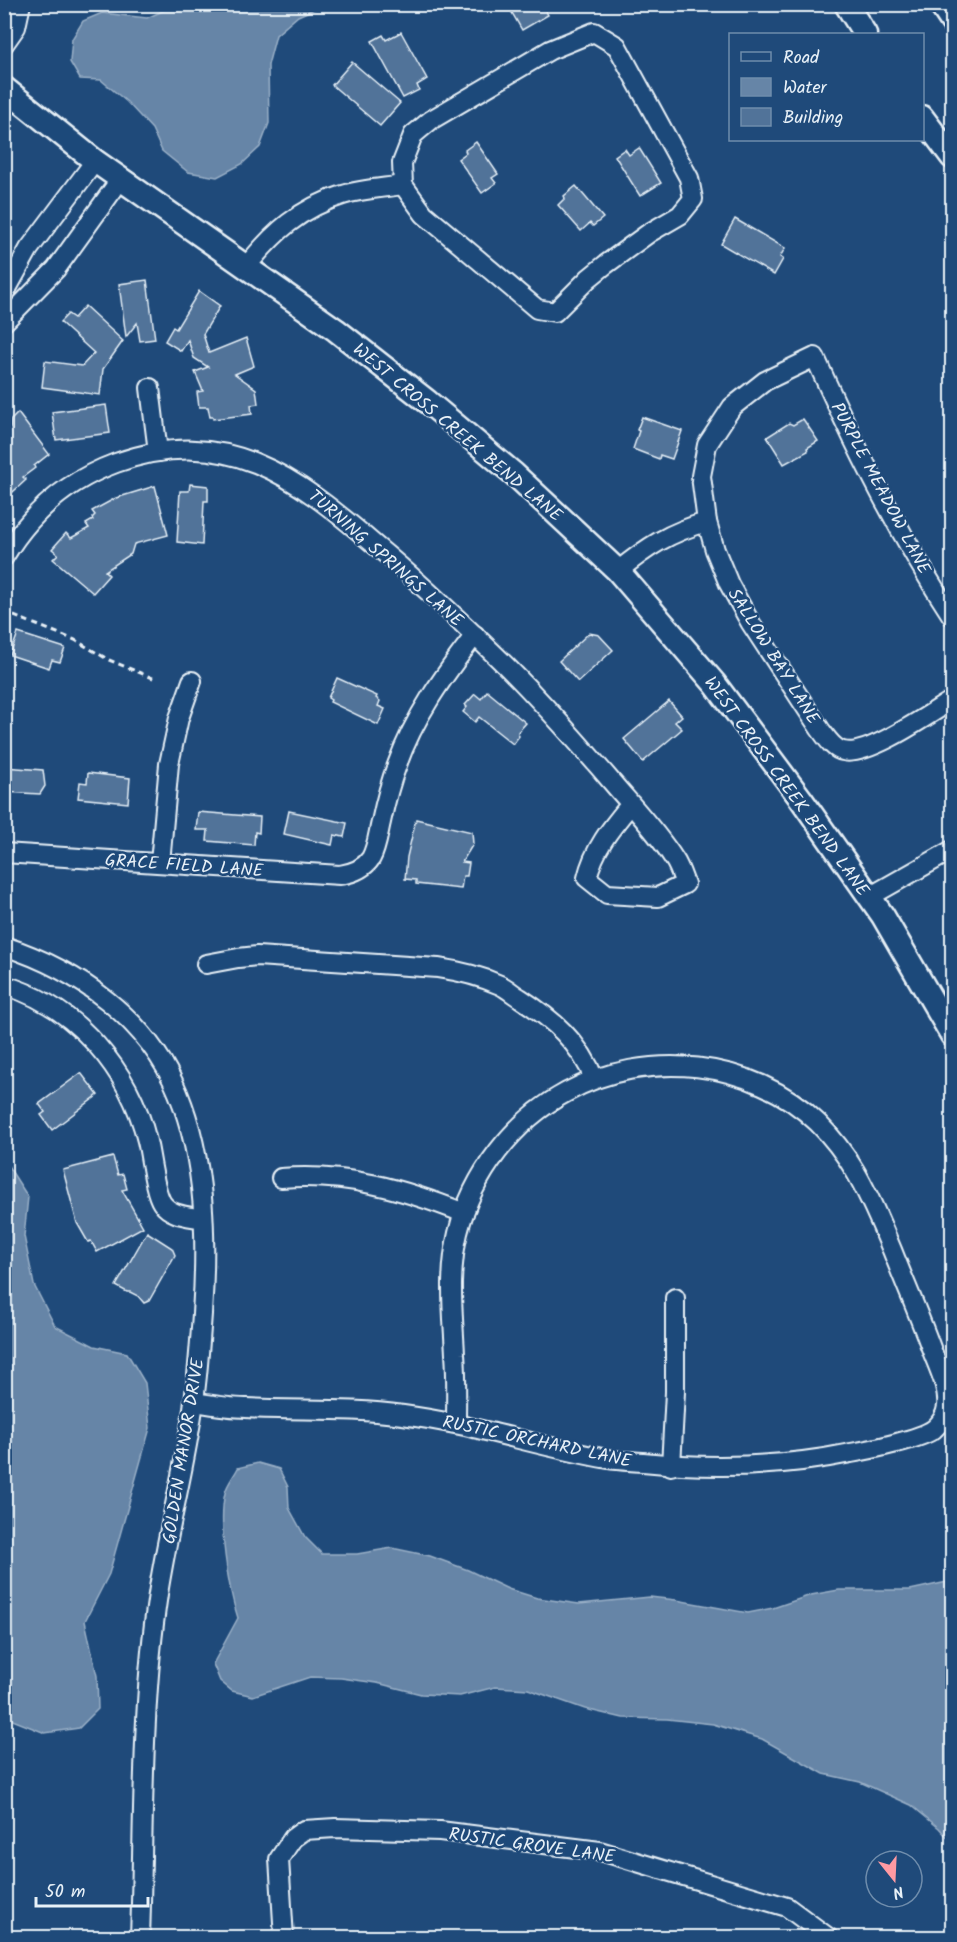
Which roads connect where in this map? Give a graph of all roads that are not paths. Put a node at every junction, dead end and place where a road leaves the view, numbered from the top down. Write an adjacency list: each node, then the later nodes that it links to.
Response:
1 (21, 4): 6 (street)
2 (846, 4): 5 (main road)
3 (940, 4): 4 (main road)
4 (952, 22)
5 (864, 33)
6 (4, 44)
7 (4, 88): 11 (main road, WEST CROSS CREEK BEND LANE)
8 (927, 123): 9 (main road); 10 (main road)
9 (952, 147)
10 (952, 157)
11 (95, 161): 12 (main road, WEST CROSS CREEK BEND LANE); 15 (street)
12 (120, 180): 14 (main road, WEST CROSS CREEK BEND LANE); 16 (street)
13 (403, 185): 13 (street); 14 (street)
14 (246, 267): 22 (main road, WEST CROSS CREEK BEND LANE)
15 (4, 294)
16 (4, 322)
17 (814, 357): 20 (street, SALLOW BAY LANE); 23 (street, PURPLE MEADOW LANE)
18 (150, 388): 19 (street)
19 (158, 452): 21 (street, TURNING SPRINGS LANE); 24 (street, TURNING SPRINGS LANE)
20 (706, 522): 22 (street); 26 (street, SALLOW BAY LANE)
21 (4, 557)
22 (618, 571): 31 (main road, WEST CROSS CREEK BEND LANE)
23 (952, 616)
24 (475, 635): 27 (street, TURNING SPRINGS LANE); 30 (street, GRACE FIELD LANE)
25 (192, 681): 30 (street)
26 (952, 700)
27 (631, 804): 27 (street, TURNING SPRINGS LANE)
28 (952, 849): 31 (street)
29 (4, 853): 30 (street, GRACE FIELD LANE)
30 (160, 863)
31 (870, 897): 35 (main road, WEST CROSS CREEK BEND LANE)
32 (4, 946): 39 (street, GOLDEN MANOR DRIVE)
33 (206, 964): 36 (street)
34 (4, 985): 39 (street)
35 (952, 1035)
36 (594, 1079): 38 (street); 43 (street, RUSTIC ORCHARD LANE)
37 (281, 1178): 38 (street)
38 (464, 1213): 42 (street)
39 (203, 1219): 41 (street, GOLDEN MANOR DRIVE)
40 (675, 1298): 43 (street)
41 (194, 1402): 42 (street, RUSTIC ORCHARD LANE); 44 (street, GOLDEN MANOR DRIVE)
42 (456, 1424): 43 (street, RUSTIC ORCHARD LANE)
43 (671, 1466)
44 (140, 1938)
45 (284, 1938): 46 (street, RUSTIC GROVE LANE)
46 (829, 1938)

